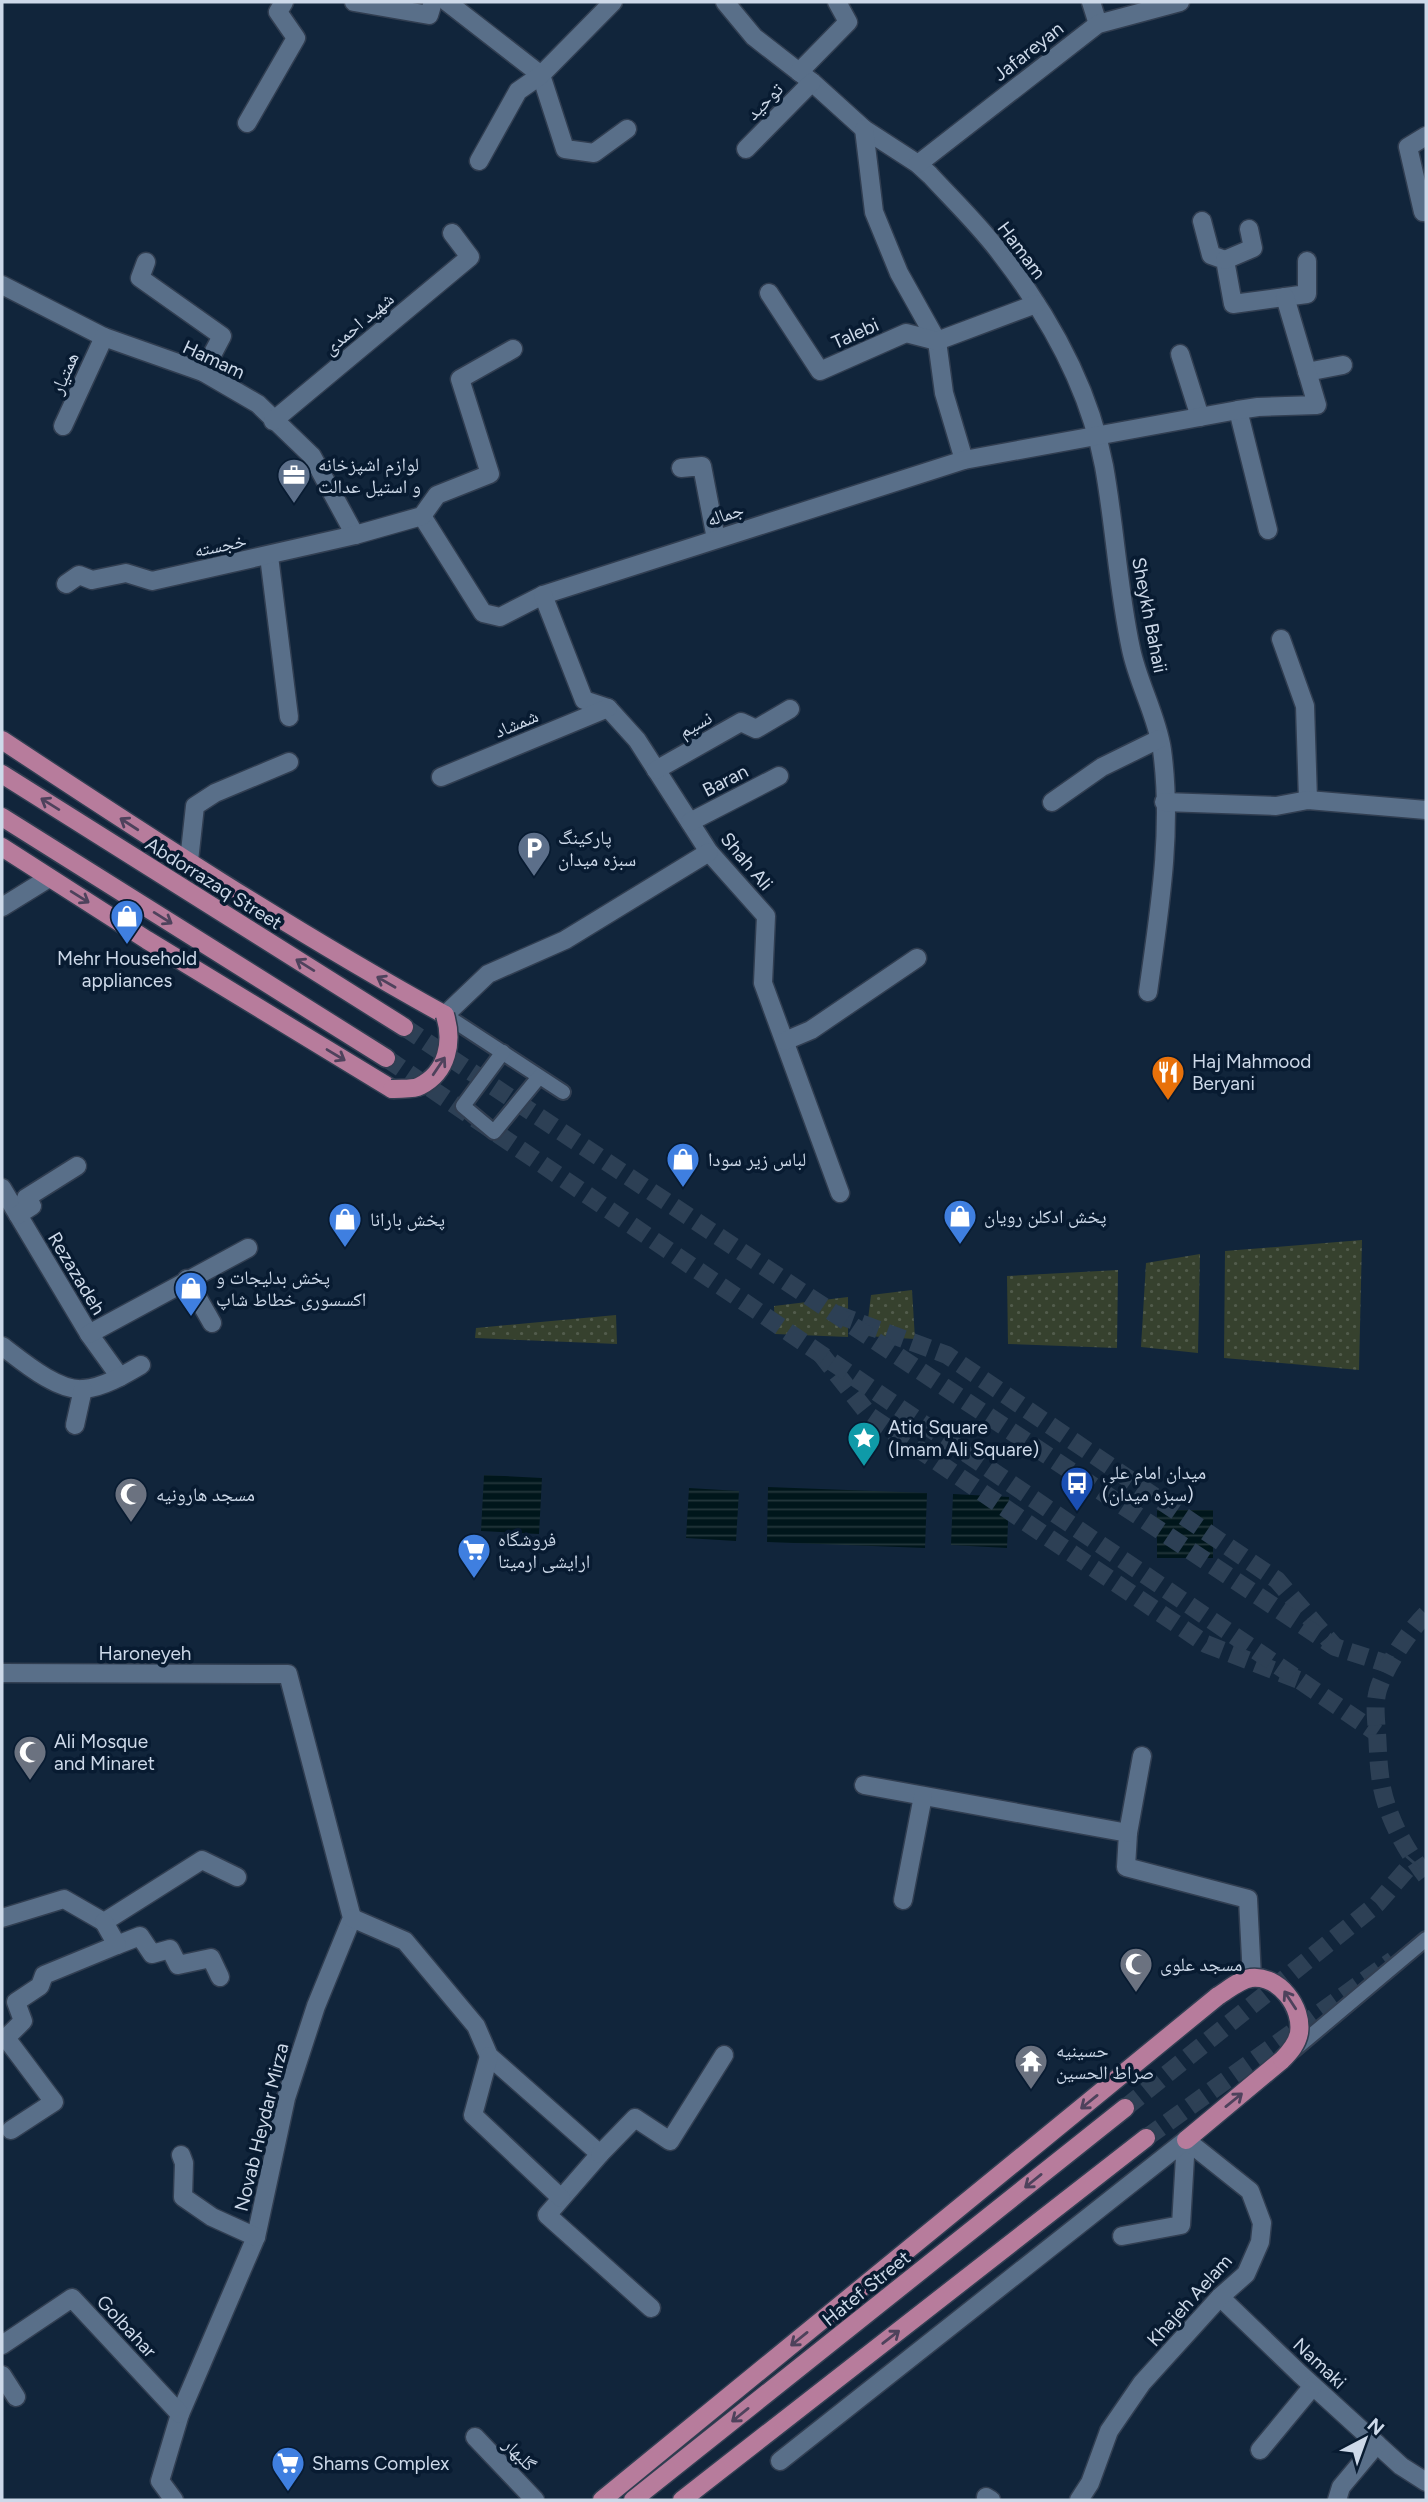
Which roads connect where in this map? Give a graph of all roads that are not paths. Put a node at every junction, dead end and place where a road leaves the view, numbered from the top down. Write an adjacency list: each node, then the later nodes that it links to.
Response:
1 (284, 2): 13 (street)
2 (354, 2): 3 (street)
3 (433, 2)
4 (447, 2): 11 (street)
5 (612, 2): 11 (street)
6 (725, 2): 12 (street, Hamam)
7 (837, 2): 12 (street, توحید)
8 (1091, 2): 10 (street)
9 (1180, 2): 10 (street, Jafareyan)
10 (1098, 24): 19 (street, Jafareyan)
11 (541, 75): 14 (street); 18 (street)
12 (805, 77): 15 (street, Hamam); 17 (street, توحید)
13 (247, 122)
14 (627, 129)
15 (864, 130): 19 (street, Hamam); 32 (street)
16 (1426, 136): 20 (street)
17 (746, 149)
18 (479, 160)
19 (918, 164): 30 (street, Hamam)
20 (1423, 212)
21 (1202, 221): 24 (street)
22 (1249, 229): 24 (street)
23 (452, 233): 40 (street, شهید احمدی)
24 (1225, 260): 29 (street)
25 (1307, 261): 29 (street)
26 (146, 262): 36 (street)
27 (2, 285): 31 (street, Hamam)
28 (769, 293): 32 (street, Talebi)
29 (1285, 297): 37 (street)
30 (1036, 304): 32 (street); 42 (street, Hamam)
31 (104, 337): 36 (street, Hamam); 41 (street, همتیار)
32 (937, 341): 43 (street)
33 (513, 349): 45 (street)
34 (1180, 354): 39 (street)
35 (1343, 365): 37 (street)
36 (203, 372): 40 (street, Hamam)
37 (1307, 372): 38 (street, جماله)
38 (1238, 410): 39 (street, جماله); 46 (street)
39 (1200, 417): 42 (street, جماله)
40 (273, 421): 47 (street, Hamam)
41 (63, 426)
42 (1095, 435): 43 (street, جماله); 56 (street, Sheykh Bahaii)
43 (964, 460): 48 (street, جماله)
44 (681, 468): 48 (street)
45 (422, 516): 47 (street); 51 (street, جماله)
46 (1268, 530)
47 (355, 535): 49 (street)
48 (716, 539): 51 (street, جماله)
49 (269, 556): 50 (street, خجسته); 55 (street, خجسته)
50 (66, 584)
51 (543, 595): 53 (street, Shah Ali)
52 (1281, 639): 63 (street)
53 (608, 708): 59 (street, Shah Ali); 62 (street, شمشاد)
54 (790, 709): 59 (street, نسیم)
55 (289, 717)
56 (1158, 739): 64 (street); 65 (street, Sheykh Bahaii)
57 (2, 740): 71 (main road, one-way to 57)
58 (289, 762): 71 (street)
59 (656, 770): 68 (street, Shah Ali)
60 (2, 774): 77 (main road, Abdorrazaq Street, one-way to 60)
61 (779, 776): 68 (street, Baran)
62 (441, 777)
63 (1308, 800): 65 (street); 66 (street)
64 (1052, 802)
65 (1164, 803): 75 (street, Sheykh Bahaii)
66 (1426, 810)
67 (2, 817): 80 (main road, one-way to 80)
68 (690, 822): 70 (street, Shah Ali)
69 (2, 847): 72 (main road)
70 (709, 852): 76 (street); 78 (street, Shah Ali)
71 (189, 861): 76 (main road, one-way to 71)
72 (50, 878): 73 (street); 76 (main road, one-way to 76, bridge)
73 (2, 907)
74 (917, 958): 78 (street)
75 (1148, 992)
76 (445, 1015): 79 (lane)
77 (404, 1027)
78 (785, 1041): 85 (street, Shah Ali)
79 (503, 1052): 81 (lane); 81 (lane)
80 (386, 1058)
81 (539, 1077): 82 (lane)
82 (563, 1092)
83 (77, 1166): 86 (street)
84 (2, 1188): 86 (street, Rezazadeh)
85 (840, 1193)
86 (18, 1215): 90 (street, Rezazadeh)
87 (248, 1248): 88 (street)
88 (187, 1279): 89 (street); 90 (street)
89 (212, 1323)
90 (89, 1334): 93 (street, Rezazadeh)
91 (2, 1346): 94 (street)
92 (141, 1365): 93 (street)
93 (120, 1377): 94 (street)
94 (83, 1389): 95 (street)
95 (75, 1425)
96 (2, 1674): 104 (street, Haroneyeh)
97 (1142, 1756): 100 (street)
98 (864, 1785): 99 (street)
99 (923, 1796): 100 (street); 102 (street)
100 (1128, 1833): 109 (street)
101 (237, 1877): 105 (street)
102 (903, 1900)
103 (2, 1918): 105 (street)
104 (352, 1918): 111 (street); 121 (street, Novab Heydar Mirza)
105 (104, 1922): 107 (street)
106 (1426, 1939): 112 (lane)
107 (117, 1945): 108 (street); 114 (street)
108 (219, 1977)
109 (1252, 1978): 112 (main road, one-way to 109, bridge); 136 (main road, one-way to 136, bridge)
110 (724, 2055): 117 (street)
111 (489, 2056): 117 (street); 119 (street)
112 (1282, 2060): 116 (main road, one-way to 112)
113 (1125, 2108): 137 (main road, Hatef Street, one-way to 137)
114 (11, 2130)
115 (1146, 2138): 138 (main road, one-way to 115)
116 (1186, 2140): 120 (street); 122 (street, Khajeh Aelam); 132 (street)
117 (600, 2154): 119 (street)
118 (181, 2155): 121 (street)
119 (561, 2198): 123 (street)
120 (1122, 2236)
121 (256, 2237): 128 (street, Novab Heydar Mirza)
122 (1220, 2297): 126 (street, Namaki); 139 (street, Khajeh Aelam)
123 (651, 2308)
124 (2, 2345): 128 (street, Golbahar)
125 (2, 2375): 127 (street)
126 (1313, 2386): 130 (street, Namaki); 131 (street)
127 (16, 2397)
128 (180, 2414): 134 (street, Novab Heydar Mirza)
129 (475, 2437): 135 (street, گلبهار)
130 (1377, 2444): 133 (street, Namaki); 140 (street)
131 (1260, 2450)
132 (780, 2461)
133 (1426, 2482)
134 (174, 2500)
135 (535, 2500)
136 (602, 2500)
137 (634, 2500)
138 (682, 2500)
139 (1079, 2500)
140 (1337, 2500)

